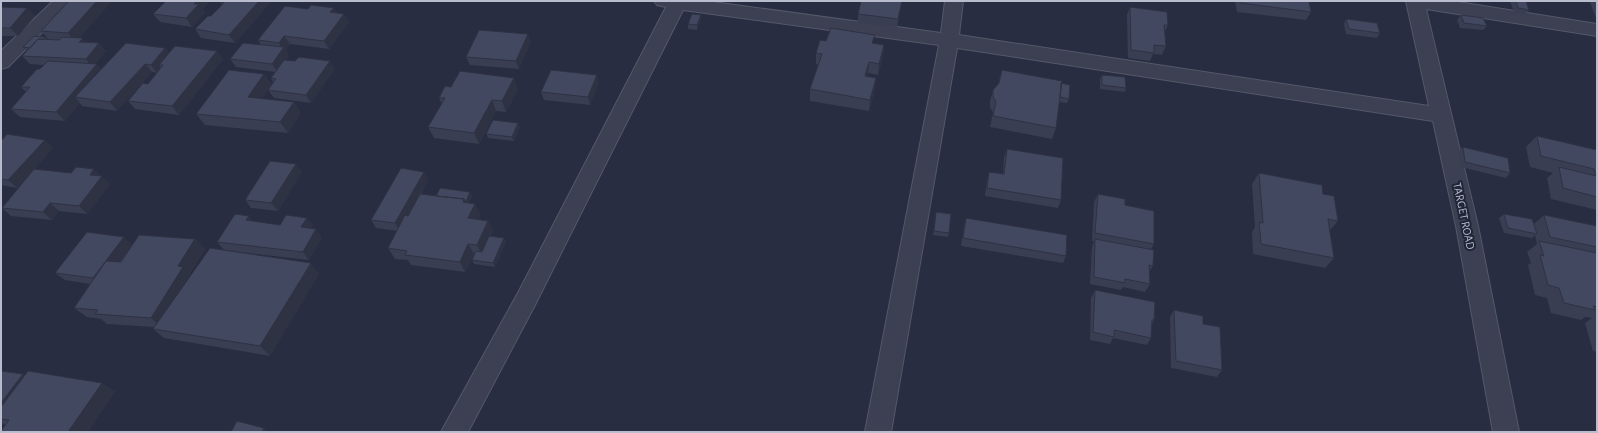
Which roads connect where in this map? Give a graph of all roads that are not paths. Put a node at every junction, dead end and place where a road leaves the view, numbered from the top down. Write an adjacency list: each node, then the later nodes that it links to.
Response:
1 (64, 1): 7 (street)
2 (673, 1): 6 (street); 9 (street)
3 (954, 1): 6 (street)
4 (1415, 1): 5 (street); 8 (street, TARGET ROAD)
5 (1597, 30)
6 (949, 40): 8 (street); 10 (street)
7 (1, 62)
8 (1442, 115): 11 (street, TARGET ROAD)
9 (454, 432)
10 (878, 432)
11 (1506, 432)

